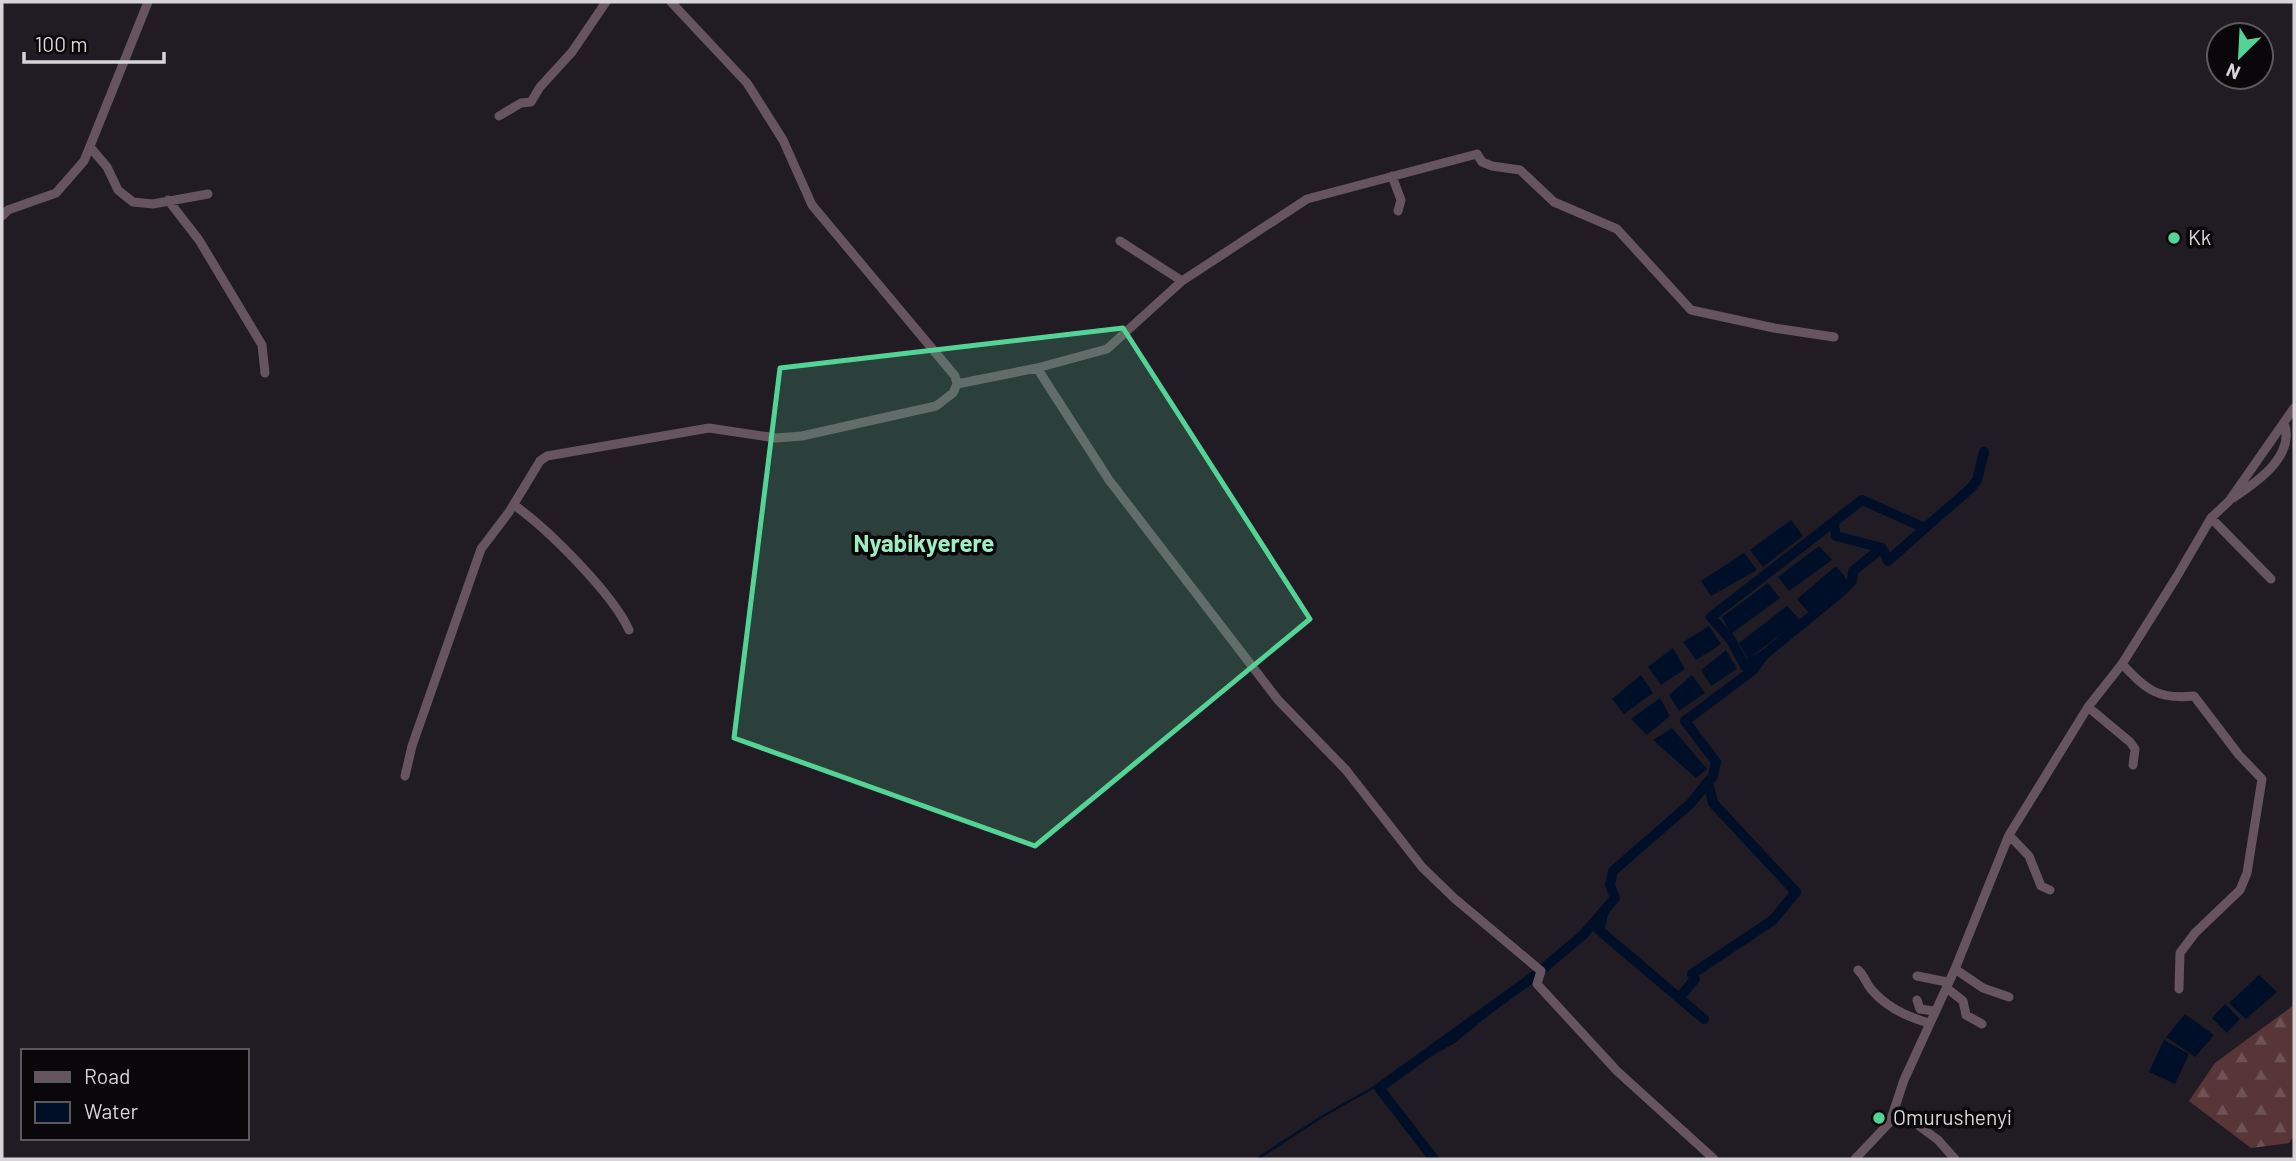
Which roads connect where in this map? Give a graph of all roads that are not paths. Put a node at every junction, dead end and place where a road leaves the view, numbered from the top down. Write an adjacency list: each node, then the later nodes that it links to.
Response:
1 (148, 2): 5 (street)
2 (606, 2): 4 (street)
3 (671, 2): 16 (street)
4 (499, 116)
5 (90, 147): 8 (street); 10 (street)
6 (1392, 176): 9 (street); 12 (street); 13 (street)
7 (208, 194): 8 (street)
8 (168, 200): 15 (street)
9 (1398, 211)
10 (2, 216)
11 (1120, 241): 12 (street)
12 (1182, 281): 14 (street)
13 (1834, 337)
14 (1037, 368): 16 (street); 41 (street)
15 (265, 373)
16 (957, 384): 20 (street)
17 (2294, 408): 18 (street)
18 (2284, 422): 19 (street); 19 (street)
19 (2229, 501): 21 (street)
20 (514, 505): 23 (street); 27 (street)
21 (2211, 519): 22 (street); 24 (street)
22 (2271, 579)
23 (629, 630)
24 (2122, 664): 25 (street); 34 (street)
25 (2088, 707): 26 (street); 28 (street)
26 (2133, 765)
27 (405, 776)
28 (2009, 835): 29 (street); 30 (street)
29 (2050, 890)
30 (1955, 969): 33 (street); 35 (street)
31 (1857, 971): 38 (street)
32 (1917, 976): 33 (street)
33 (1947, 982): 37 (street); 39 (street)
34 (2179, 989)
35 (2010, 997)
36 (1917, 1000): 37 (street)
37 (1934, 1011): 38 (street)
38 (1928, 1023): 40 (street)
39 (1982, 1024)
40 (1895, 1108): 42 (street); 43 (street)
41 (1714, 1159)
42 (1855, 1159)
43 (1955, 1159)

